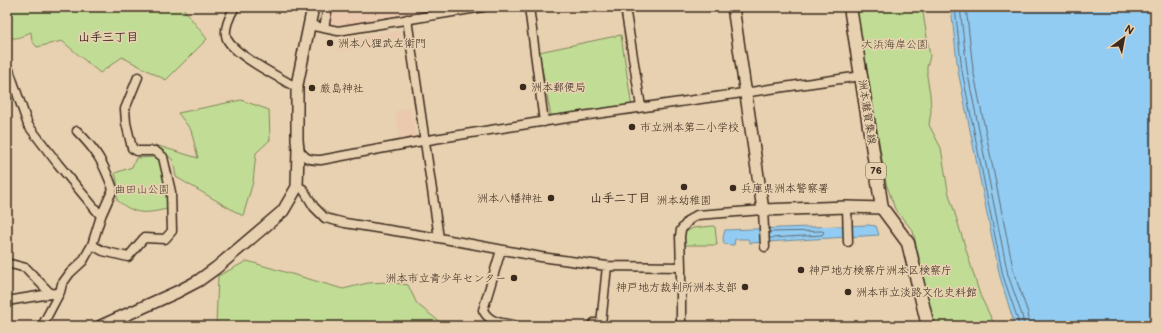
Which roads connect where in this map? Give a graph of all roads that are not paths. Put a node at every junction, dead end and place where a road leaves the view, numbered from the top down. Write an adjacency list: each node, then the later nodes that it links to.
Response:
1 (235, 7): 16 (street)
2 (313, 7): 11 (street)
3 (328, 7): 12 (street)
4 (483, 7): 9 (street)
5 (529, 7): 19 (street)
6 (626, 7): 18 (street)
7 (733, 7): 17 (street)
8 (850, 7): 14 (main road, 洲本灘賀集線 / 76)
9 (453, 9): 10 (street)
10 (407, 19): 12 (street); 21 (street)
11 (309, 25): 12 (street); 16 (street)
12 (324, 28)
13 (9, 70): 27 (street)
14 (861, 76): 17 (street); 25 (main road, 洲本灘賀集線 / 76)
15 (138, 77): 30 (street)
16 (297, 85): 22 (street)
17 (746, 93): 18 (street); 26 (street)
18 (640, 107): 19 (street)
19 (544, 122): 21 (street)
20 (77, 131): 27 (street)
21 (425, 141): 22 (street); 28 (street)
22 (298, 150): 23 (street)
23 (297, 187): 28 (street); 40 (street)
24 (847, 208): 25 (street); 26 (street); 29 (street)
25 (882, 208): 44 (main road, 洲本灘賀集線 / 76)
26 (763, 210): 31 (street); 35 (street)
27 (101, 216): 30 (street)
28 (439, 238): 32 (street)
29 (848, 242)
30 (92, 245): 36 (street)
31 (765, 247)
32 (501, 250): 34 (street); 41 (street)
33 (7, 263): 37 (street)
34 (607, 266): 35 (street); 42 (street)
35 (682, 267): 43 (street)
36 (60, 292): 37 (street); 39 (street)
37 (51, 294): 38 (street)
38 (7, 300)
39 (42, 326)
40 (100, 326)
41 (516, 326)
42 (592, 326)
43 (681, 326)
44 (928, 326)

